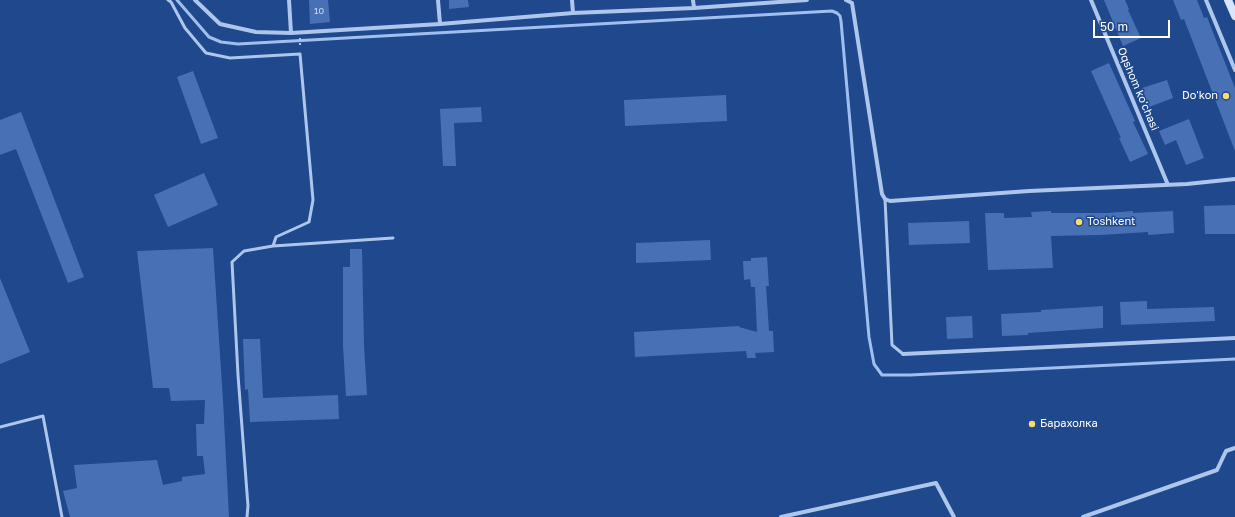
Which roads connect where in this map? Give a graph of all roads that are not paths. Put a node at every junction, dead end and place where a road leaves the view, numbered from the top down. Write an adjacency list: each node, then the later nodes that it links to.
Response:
1 (168, 0): 22 (lane)
2 (195, 0): 16 (street)
3 (289, 0): 16 (street)
4 (438, 0): 15 (street)
5 (572, 0): 13 (street)
6 (694, 0): 12 (street)
7 (807, 0): 12 (street)
8 (846, 0): 20 (street)
9 (1091, 0): 19 (street, Oqshom ko'chasi)
10 (1206, 0): 17 (street)
11 (1228, 0): 14 (main road)
12 (694, 8): 13 (street)
13 (573, 13): 15 (street)
14 (1235, 16)
15 (440, 24): 16 (street)
16 (291, 33)
17 (1235, 70)
18 (1235, 179): 19 (street)
19 (1168, 185): 20 (street)
20 (884, 198): 24 (lane)
21 (393, 238): 22 (lane)
22 (273, 246): 28 (lane)
23 (1235, 338): 24 (street)
24 (903, 354)
25 (0, 426): 27 (lane)
26 (1235, 448): 31 (street)
27 (62, 517)
28 (247, 517)
29 (781, 517): 30 (street)
30 (954, 517)
31 (1083, 517)

